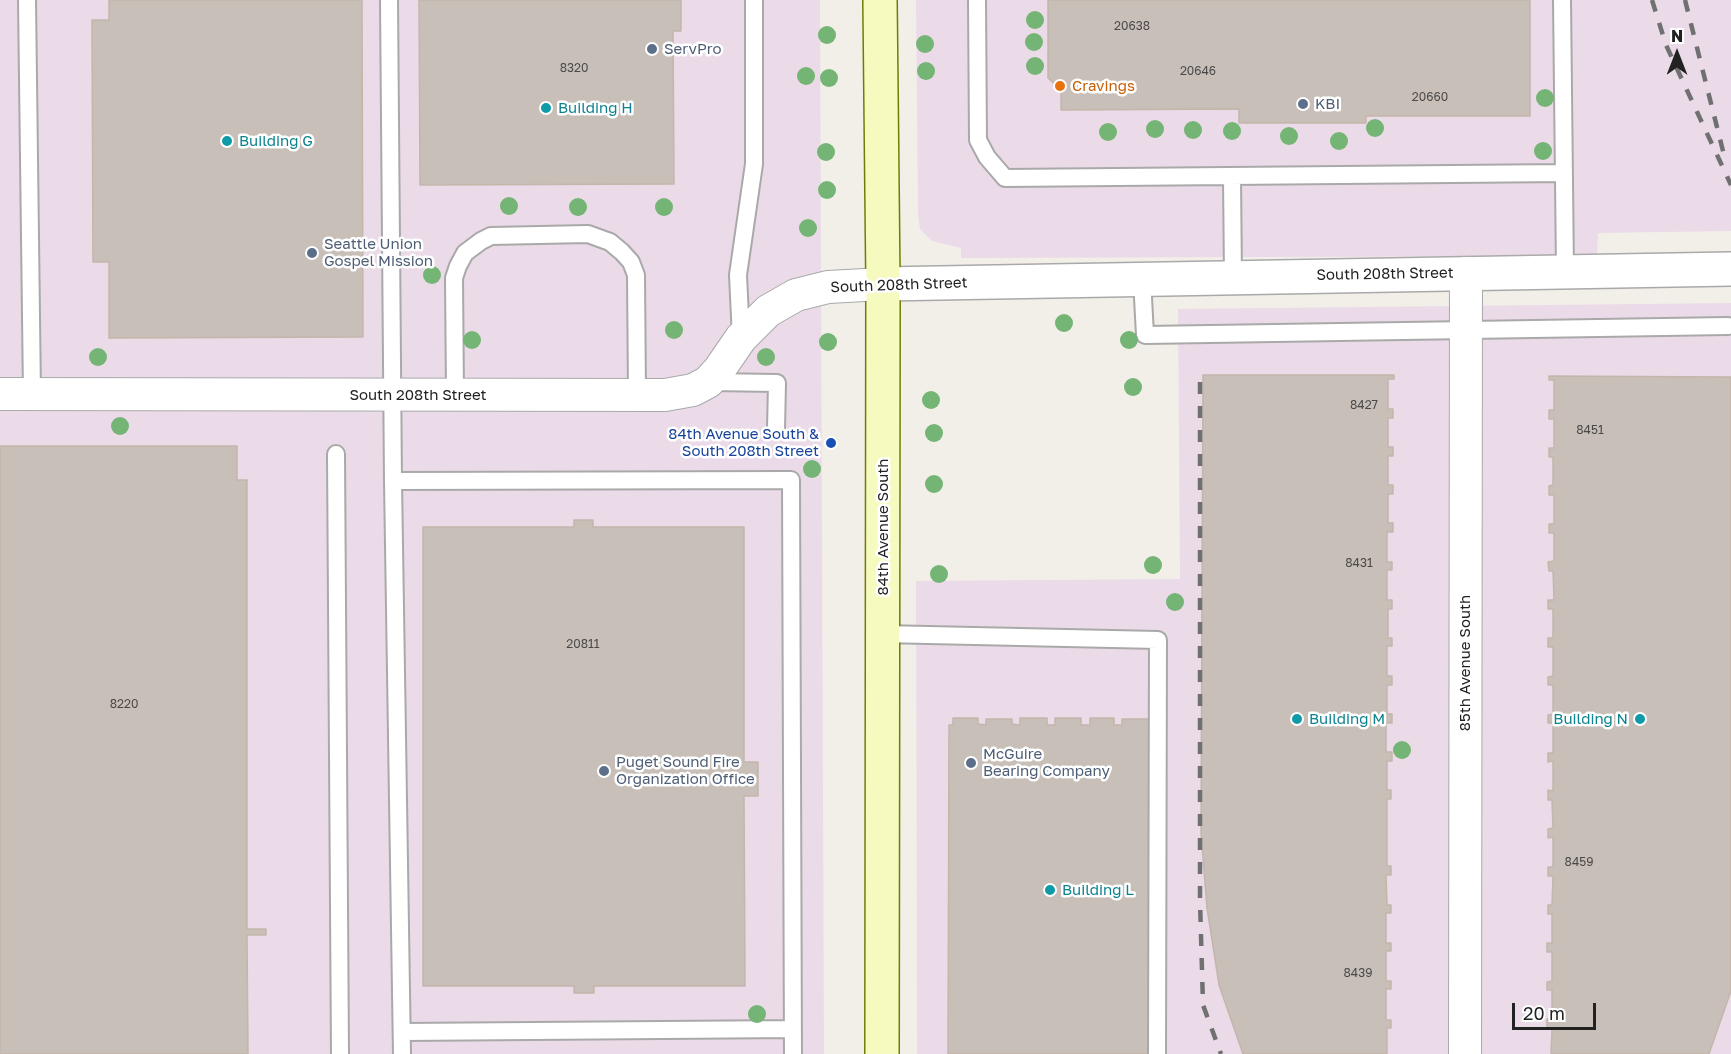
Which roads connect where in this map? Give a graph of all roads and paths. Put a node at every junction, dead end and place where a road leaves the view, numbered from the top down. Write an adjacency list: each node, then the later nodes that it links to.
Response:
1 (27, 0): 20 (lane)
2 (388, 0): 21 (lane)
3 (753, 0): 17 (lane)
4 (880, 0): 14 (main road, 84th Avenue South)
5 (977, 0): 8 (lane)
6 (1563, 0): 7 (lane)
7 (1564, 173): 8 (lane); 10 (lane)
8 (1232, 177): 12 (lane)
9 (1731, 269): 10 (street, South 208th Street)
10 (1565, 271): 11 (street, South 208th Street)
11 (1466, 273): 12 (street, South 208th Street); 16 (street, 85th Avenue South)
12 (1233, 277): 13 (street, South 208th Street)
13 (1142, 279): 14 (street, South 208th Street); 16 (lane)
14 (883, 284): 17 (street, South 208th Street); 27 (main road, 84th Avenue South)
15 (1728, 326): 16 (lane)
16 (1466, 329): 35 (street, 85th Avenue South)
17 (741, 338): 18 (street, South 208th Street)
18 (708, 381): 23 (street, South 208th Street); 24 (lane)
19 (0, 394): 20 (street, South 208th Street)
20 (32, 394): 21 (street, South 208th Street)
21 (392, 394): 22 (street, South 208th Street); 26 (lane)
22 (455, 394): 23 (street, South 208th Street); 23 (lane)
23 (637, 395)
24 (776, 429)
25 (336, 454): 30 (lane)
26 (393, 481): 28 (lane); 29 (lane)
27 (882, 634): 33 (main road, 84th Avenue South); 34 (lane)
28 (793, 1029): 29 (lane); 32 (lane)
29 (402, 1032): 31 (lane)
30 (340, 1054)
31 (402, 1054)
32 (793, 1054)
33 (882, 1054)
34 (1157, 1054)
35 (1465, 1054)

